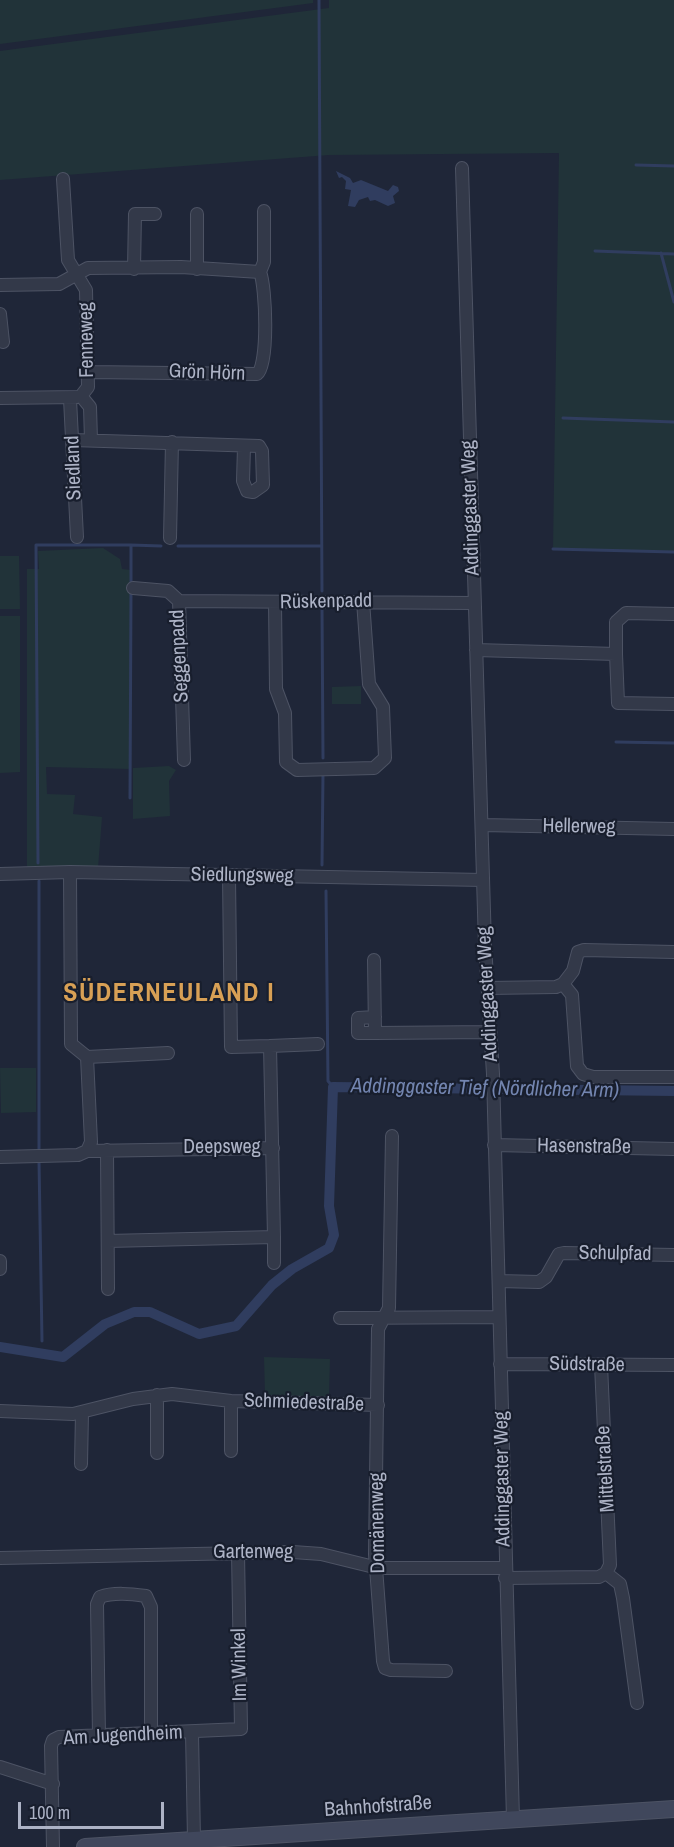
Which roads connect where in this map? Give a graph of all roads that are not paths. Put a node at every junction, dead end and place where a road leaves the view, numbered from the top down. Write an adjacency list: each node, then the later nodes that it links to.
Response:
1 (462, 168): 26 (street, Addinggaster Weg)
2 (63, 179): 9 (street, Fenneweg)
3 (264, 211): 8 (street, Grön Hörn)
4 (155, 214): 6 (street)
5 (197, 214): 7 (street)
6 (134, 268): 7 (street); 9 (street)
7 (197, 269): 8 (street)
8 (261, 272): 13 (street, Grön Hörn)
9 (75, 276): 10 (street); 13 (street, Fenneweg)
10 (0, 285)
11 (0, 314): 12 (street)
12 (3, 342)
13 (88, 372): 14 (street, Fenneweg)
14 (76, 397): 15 (street); 16 (street, Siedland); 17 (street, Siedland)
15 (0, 398)
16 (73, 440): 17 (street); 20 (street, Siedland)
17 (91, 440): 18 (street)
18 (172, 442): 19 (street); 21 (street)
19 (244, 447)
20 (76, 537)
21 (170, 538)
22 (133, 588): 23 (street, Seggenpadd)
23 (179, 601): 25 (street, Rüskenpadd); 31 (street, Seggenpadd)
24 (363, 601): 25 (street, Rüskenpadd); 25 (street); 26 (street, Rüskenpadd)
25 (275, 603)
26 (474, 603): 28 (street, Addinggaster Weg)
27 (674, 614): 29 (street)
28 (476, 650): 29 (street); 32 (street, Addinggaster Weg)
29 (616, 654): 30 (street)
30 (674, 704)
31 (184, 760)
32 (483, 825): 33 (street, Hellerweg); 37 (street, Addinggaster Weg)
33 (674, 829)
34 (70, 872): 35 (street, Siedlungsweg); 36 (street, Siedlungsweg); 46 (street)
35 (0, 874)
36 (229, 876): 37 (street, Siedlungsweg); 44 (street)
37 (483, 880): 41 (street, Addinggaster Weg)
38 (674, 952): 40 (street)
39 (374, 960): 42 (street)
40 (562, 984): 41 (street); 47 (street)
41 (488, 988): 42 (street, Addinggaster Weg)
42 (490, 1032): 49 (street, Addinggaster Weg)
43 (318, 1044): 44 (street)
44 (270, 1046): 50 (street, Deepsweg)
45 (168, 1053): 46 (street)
46 (87, 1057): 53 (street)
47 (674, 1077)
48 (392, 1136): 65 (street, Domänenweg)
49 (494, 1144): 51 (street, Hasenstraße); 61 (street, Addinggaster Weg)
50 (273, 1148): 52 (street, Deepsweg); 55 (street, Deepsweg)
51 (674, 1149)
52 (107, 1150): 53 (street, Deepsweg); 56 (street)
53 (87, 1151): 54 (street, Deepsweg)
54 (0, 1157)
55 (274, 1238): 56 (street); 59 (street, Deepsweg)
56 (108, 1241): 62 (street)
57 (674, 1255): 61 (street, Schulpfad)
58 (0, 1261): 60 (street)
59 (274, 1263)
60 (0, 1269)
61 (498, 1281): 63 (street, Addinggaster Weg)
62 (108, 1289)
63 (499, 1317): 65 (street); 66 (street, Addinggaster Weg)
64 (340, 1318): 65 (street)
65 (383, 1319): 71 (street, Domänenweg)
66 (500, 1364): 67 (street, Südstraße); 80 (street, Addinggaster Weg)
67 (601, 1365): 68 (street, Südstraße); 81 (street, Mittelstraße)
68 (674, 1365)
69 (157, 1395): 70 (street, Schmiedestraße); 73 (street, Schmiedestraße); 75 (street)
70 (231, 1401): 71 (street, Schmiedestraße); 74 (street, Schmiedestraße)
71 (378, 1405): 79 (street, Domänenweg)
72 (0, 1412): 73 (street, Schmiedestraße)
73 (82, 1413): 76 (street)
74 (231, 1451)
75 (157, 1453)
76 (81, 1464)
77 (238, 1553): 78 (street, Gartenweg); 79 (street, Gartenweg); 84 (street, Im Winkel)
78 (0, 1558)
79 (378, 1568): 80 (street, Gartenweg); 82 (street, Domänenweg)
80 (505, 1573): 81 (street); 90 (street, Addinggaster Weg)
81 (606, 1573): 83 (street)
82 (446, 1671)
83 (637, 1703)
84 (192, 1732): 85 (street, Am Jugendheim); 91 (street, Am Jugendheim)
85 (151, 1735): 86 (street, Am Jugendheim); 86 (street)
86 (99, 1736): 88 (street, Am Jugendheim)
87 (0, 1767): 88 (street)
88 (53, 1784): 92 (street, Am Jugendheim)
89 (674, 1809): 90 (main road, Bahnhofstraße)
90 (513, 1819): 91 (main road, Bahnhofstraße)
91 (194, 1839): 93 (main road, Bahnhofstraße)
92 (53, 1847)
93 (85, 1847)

